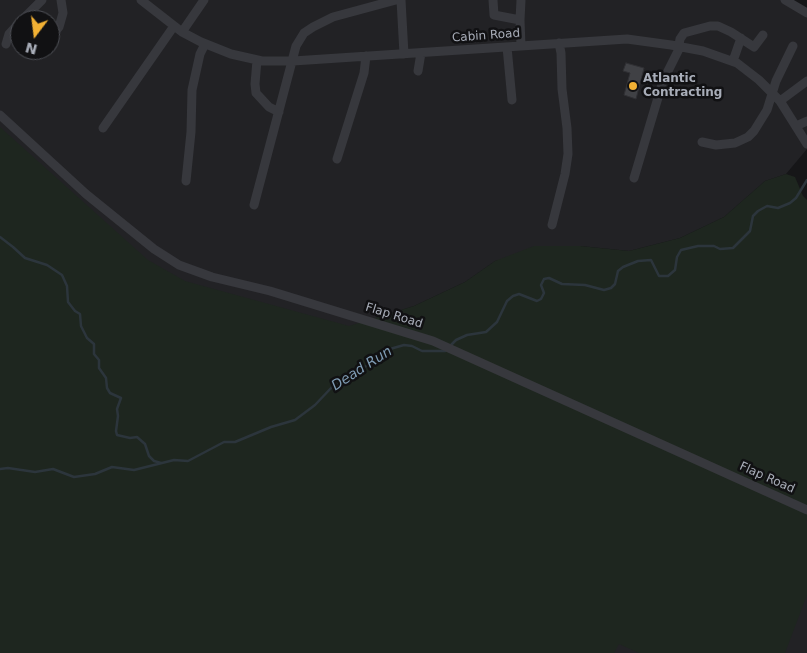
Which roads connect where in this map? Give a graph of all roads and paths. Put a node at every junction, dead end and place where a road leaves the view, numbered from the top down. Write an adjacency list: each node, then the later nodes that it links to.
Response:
1 (42, 0): 10 (lane)
2 (61, 0): 13 (lane)
3 (141, 0): 14 (lane, Cabin Road)
4 (204, 0): 15 (lane)
5 (396, 0): 30 (lane)
6 (401, 0): 27 (lane)
7 (493, 0): 12 (lane)
8 (522, 0): 12 (lane)
9 (784, 0): 11 (lane)
10 (32, 10)
11 (807, 13)
12 (520, 20): 22 (lane)
13 (60, 25)
14 (174, 26): 15 (lane, Cabin Road); 41 (lane)
15 (182, 32): 21 (lane, Cabin Road)
16 (10, 33): 20 (lane)
17 (763, 35): 18 (lane)
18 (741, 38): 23 (lane); 31 (lane)
19 (558, 43): 22 (lane, Cabin Road); 23 (lane, Cabin Road); 48 (lane)
20 (6, 44)
21 (204, 44): 29 (lane, Cabin Road); 46 (lane)
22 (521, 46): 25 (lane, Cabin Road)
23 (679, 46): 31 (lane, Cabin Road); 45 (lane)
24 (793, 46): 34 (lane)
25 (507, 47): 26 (lane, Cabin Road); 35 (lane)
26 (422, 53): 27 (lane, Cabin Road); 32 (lane)
27 (404, 54): 28 (lane, Cabin Road)
28 (366, 56): 30 (lane, Cabin Road); 44 (lane)
29 (257, 60): 30 (lane, Cabin Road); 37 (lane)
30 (293, 61): 37 (lane)
31 (733, 61): 34 (lane, Cabin Road)
32 (418, 71)
33 (807, 81): 36 (lane)
34 (772, 93): 36 (lane, Cabin Road); 42 (lane)
35 (512, 100)
36 (780, 101): 40 (lane, Cabin Road)
37 (279, 112): 47 (lane)
38 (0, 115): 49 (lane, Flap Road)
39 (807, 121): 40 (lane)
40 (796, 126): 43 (lane, Cabin Road)
41 (103, 128)
42 (702, 142)
43 (807, 144)
44 (337, 159)
45 (634, 178)
46 (186, 181)
47 (254, 205)
48 (552, 225)
49 (807, 510)

